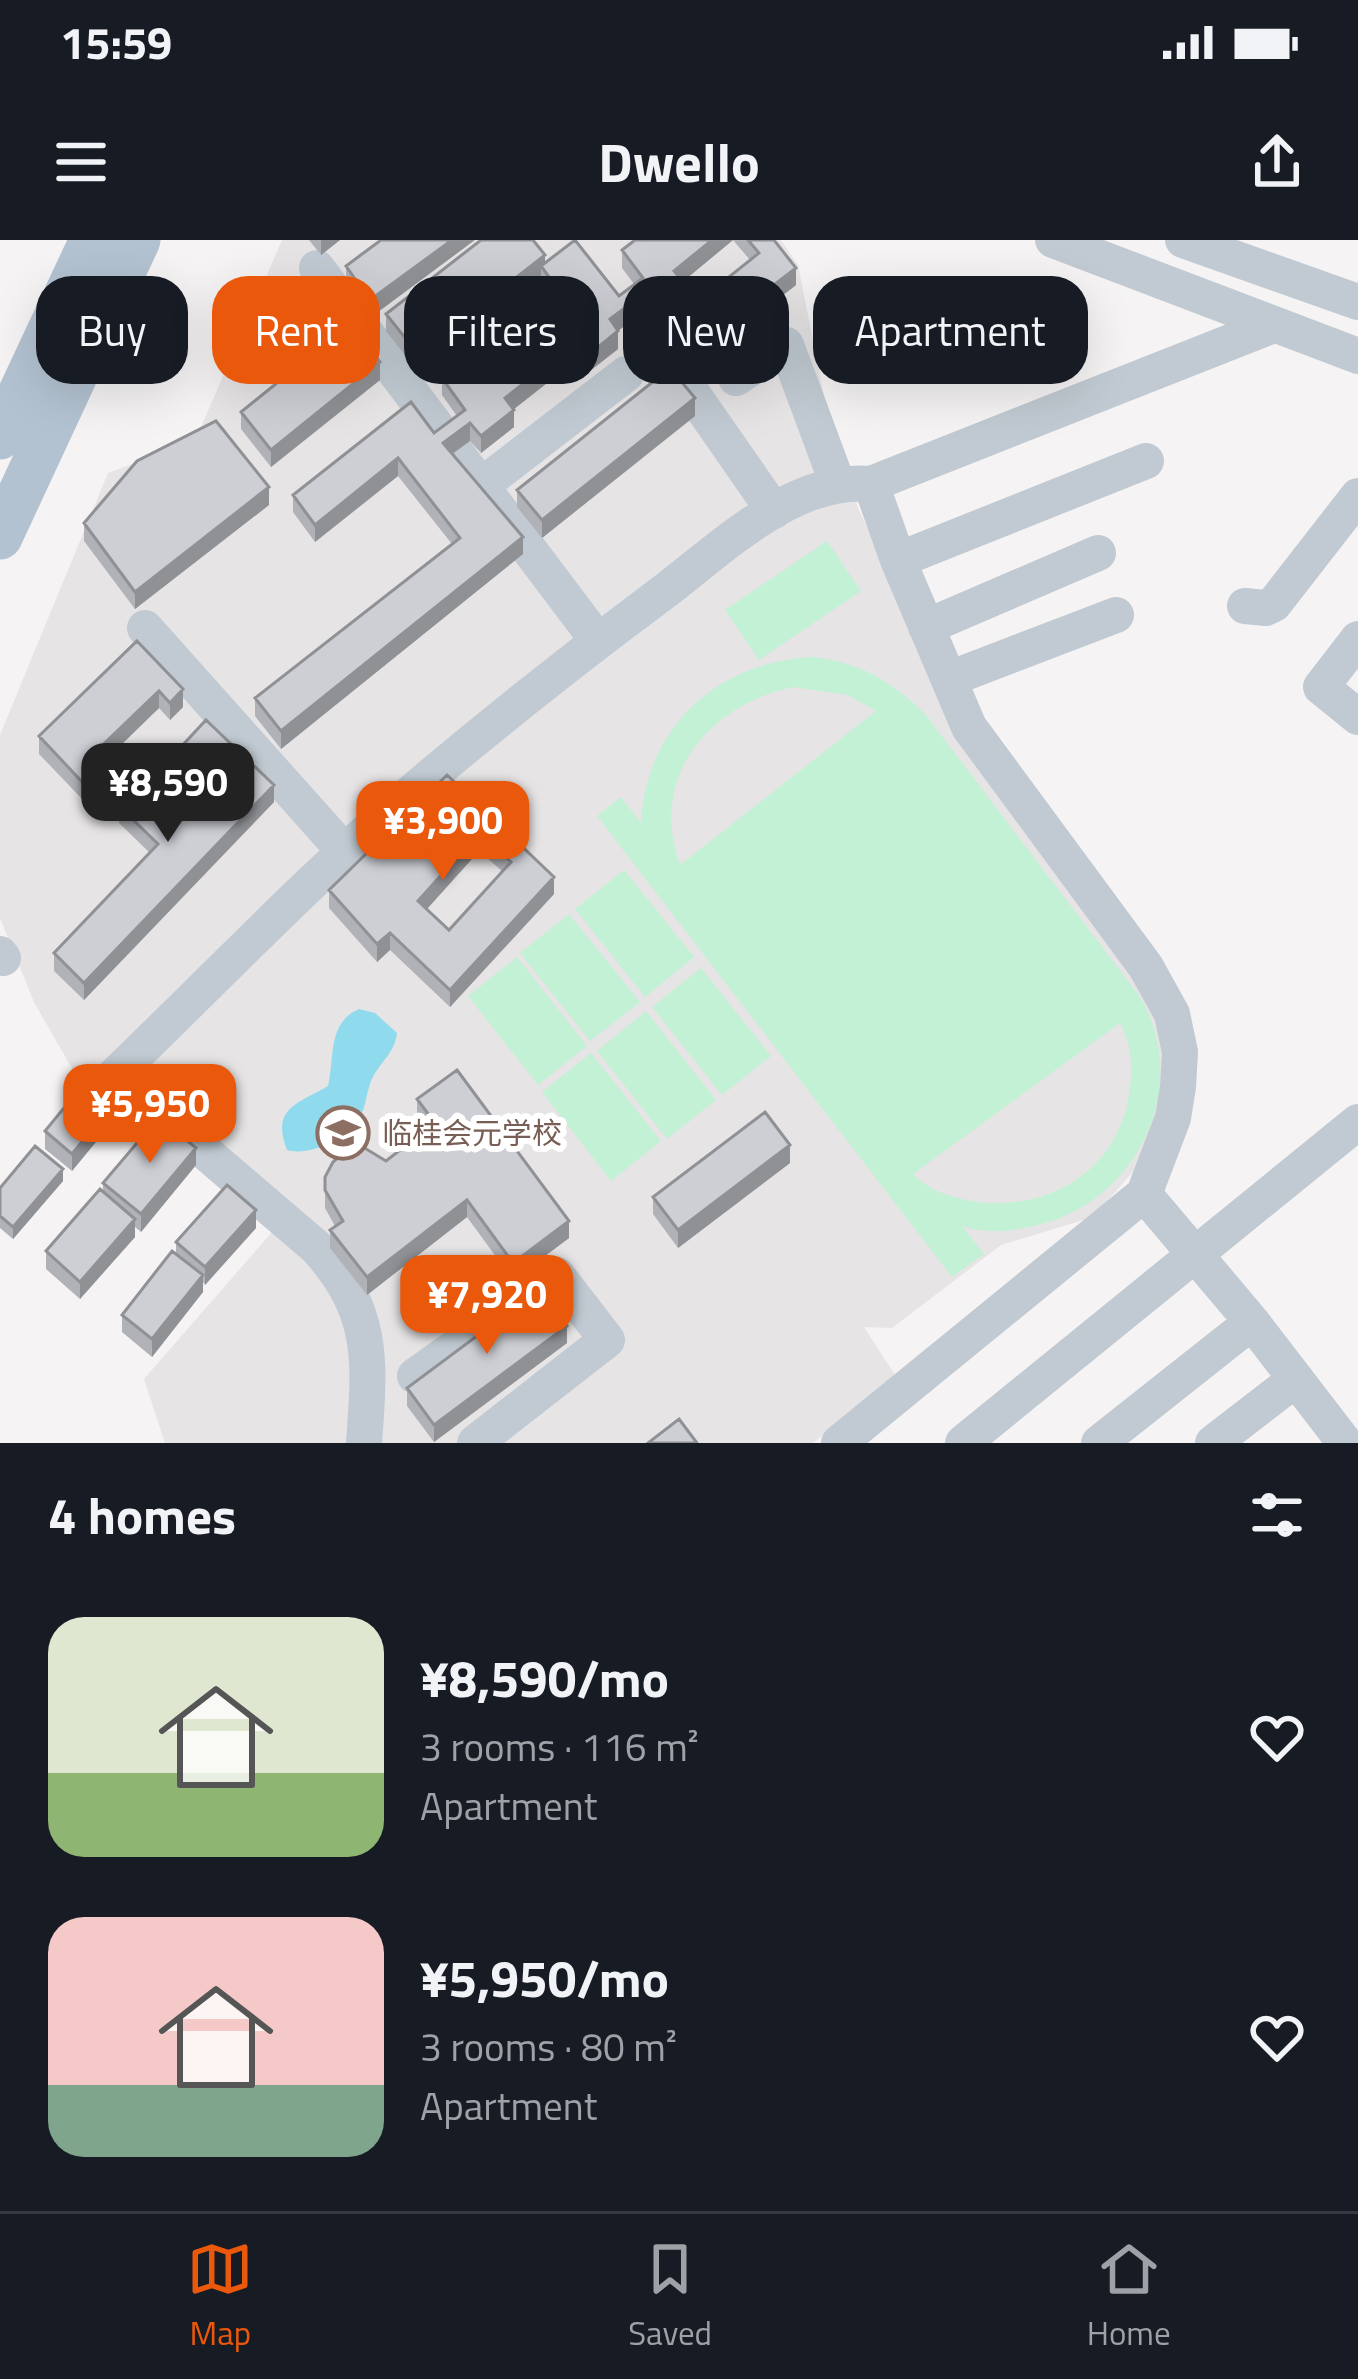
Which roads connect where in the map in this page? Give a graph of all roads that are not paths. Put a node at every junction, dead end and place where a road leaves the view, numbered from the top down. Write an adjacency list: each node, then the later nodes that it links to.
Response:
1 (138, 240): 19 (main road)
2 (1053, 240): 5 (street)
3 (1183, 240): 7 (street)
4 (79, 248): 13 (main road)
5 (1114, 251): 8 (street)
6 (317, 268): 16 (street)
7 (1358, 302)
8 (1270, 326): 10 (street); 15 (street)
9 (789, 351): 15 (street)
10 (1358, 356)
11 (623, 376): 16 (street)
12 (686, 384): 18 (street)
13 (0, 437)
14 (1147, 461): 21 (street)
15 (855, 484): 18 (street); 21 (street)
16 (482, 485): 27 (street)
17 (1358, 496): 22 (street)
18 (774, 511): 27 (street)
19 (0, 537)
20 (1097, 553): 24 (street)
21 (898, 560): 24 (street)
22 (1245, 606)
23 (1116, 615): 28 (street)
24 (926, 626): 28 (street)
25 (145, 628): 30 (street)
26 (1358, 638): 29 (street)
27 (598, 641): 30 (street)
28 (949, 679): 32 (street)
29 (1358, 717)
30 (345, 852): 38 (street)
31 (1358, 1122): 33 (street)
32 (1144, 1194): 33 (street); 40 (street)
33 (1193, 1255): 34 (street); 41 (street)
34 (1252, 1322): 36 (street); 42 (street)
35 (415, 1376): 39 (street)
36 (1296, 1379): 37 (street); 43 (street)
37 (1338, 1431)
38 (364, 1443)
39 (476, 1443)
40 (839, 1443)
41 (963, 1443)
42 (1099, 1443)
43 (1214, 1443)

